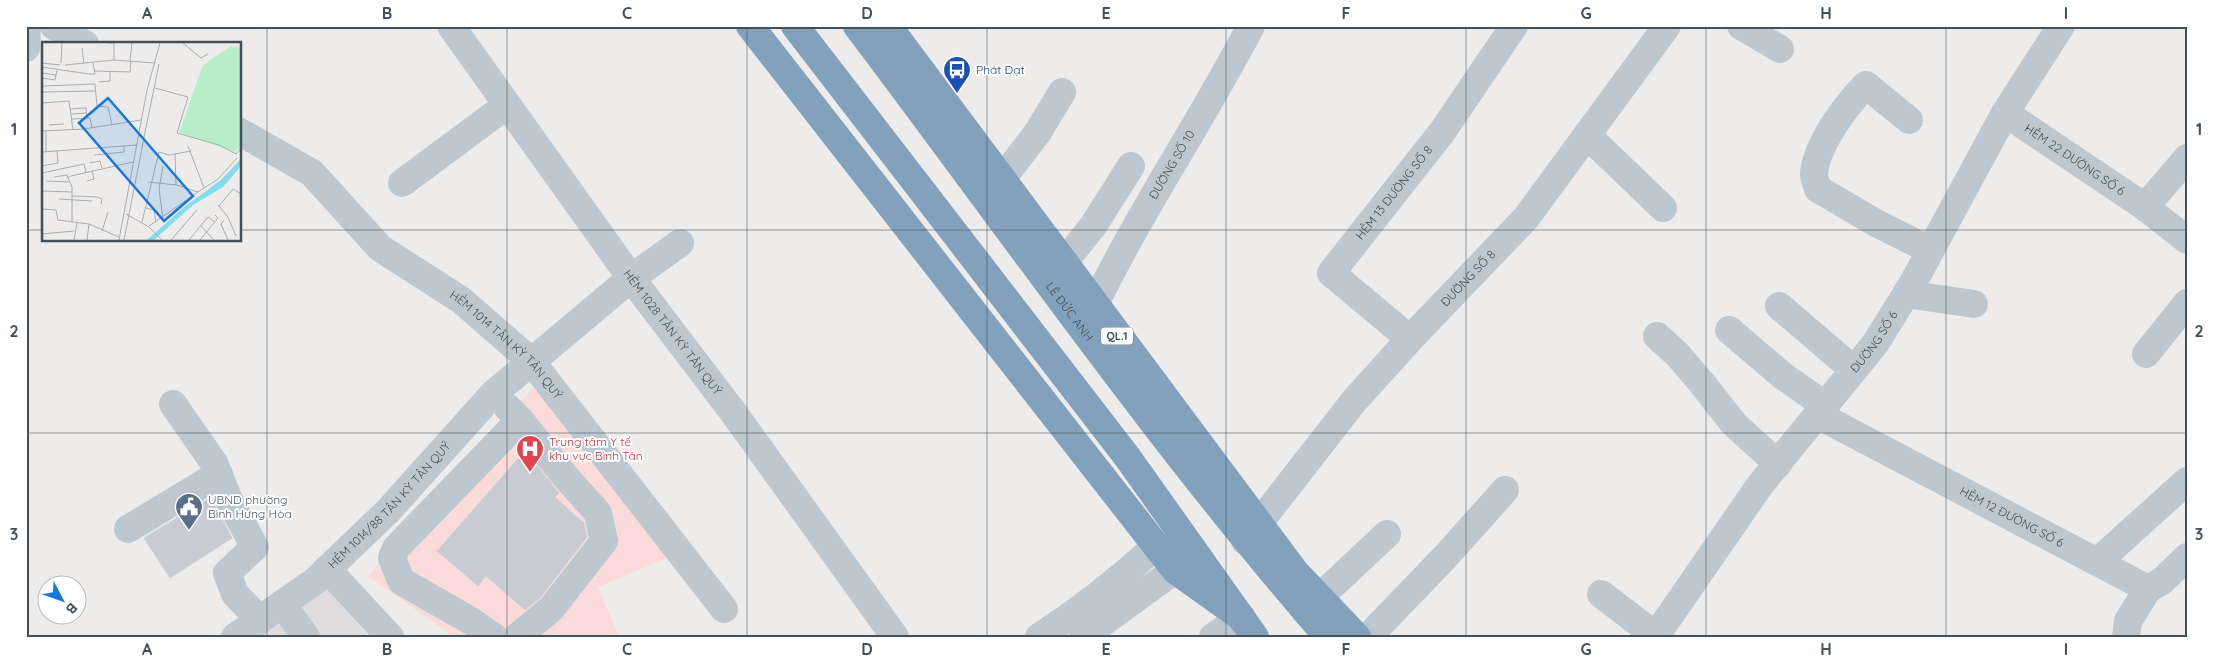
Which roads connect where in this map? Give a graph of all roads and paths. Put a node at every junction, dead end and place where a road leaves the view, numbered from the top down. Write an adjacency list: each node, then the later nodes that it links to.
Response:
1 (28, 26): 14 (street)
2 (54, 26): 13 (street)
3 (451, 26): 18 (street, HẺM 1028 TÂN KỲ TÂN QUÝ)
4 (750, 26): 16 (highway)
5 (857, 26): 54 (highway, LÊ ĐỨC ANH / QL.1)
6 (888, 26): 25 (highway, LÊ ĐỨC ANH / QL.1)
7 (1251, 26): 36 (street, ĐƯỜNG SỐ 10)
8 (1514, 26): 41 (street, HẺM 13 ĐƯỜNG SỐ 8)
9 (1667, 26): 22 (street, ĐƯỜNG SỐ 8)
10 (1741, 26): 15 (street)
11 (2061, 26): 19 (street, ĐƯỜNG SỐ 6)
12 (797, 28): 16 (highway); 67 (highway)
13 (82, 42)
14 (26, 48)
15 (1780, 49)
16 (770, 52): 56 (highway)
17 (1062, 92): 25 (street)
18 (507, 105): 26 (street); 33 (street, HẺM 1028 TÂN KỲ TÂN QUÝ)
19 (2005, 114): 27 (street, HẺM 22 ĐƯỜNG SỐ 6); 31 (street, ĐƯỜNG SỐ 6)
20 (1909, 120): 31 (street)
21 (241, 133): 43 (street, HẺM 1014 TÂN KỲ TÂN QUÝ)
22 (1587, 135): 28 (street); 41 (street, ĐƯỜNG SỐ 8)
23 (2186, 159): 27 (street)
24 (1130, 166): 32 (street)
25 (1002, 179): 32 (highway, LÊ ĐỨC ANH / QL.1)
26 (402, 183)
27 (2145, 207): 29 (street, HẺM 22 ĐƯỜNG SỐ 6)
28 (1663, 208)
29 (2187, 240)
30 (680, 243): 33 (street, HẺM 1014/88 TÂN KỲ TÂN QUÝ)
31 (1930, 250): 34 (street, ĐƯỜNG SỐ 6)
32 (1064, 262): 36 (highway, LÊ ĐỨC ANH / QL.1)
33 (631, 278): 43 (street, HẺM 1014/88 TÂN KỲ TÂN QUÝ); 74 (street, HẺM 1028 TÂN KỲ TÂN QUÝ)
34 (1906, 294): 37 (street); 44 (street, ĐƯỜNG SỐ 6)
35 (2187, 303): 42 (street)
36 (1094, 304): 54 (highway, LÊ ĐỨC ANH / QL.1)
37 (1974, 304)
38 (1779, 306): 44 (street)
39 (1729, 330): 47 (street, HẺM 12 ĐƯỜNG SỐ 6)
40 (1657, 336): 49 (street)
41 (1410, 339): 54 (street, ĐƯỜNG SỐ 8)
42 (2146, 354)
43 (531, 362): 45 (street, HẺM 1014/88 TÂN KỲ TÂN QUÝ); 65 (street, HẺM 1014 TÂN KỲ TÂN QUÝ)
44 (1854, 370): 47 (street, ĐƯỜNG SỐ 6)
45 (493, 394): 48 (street); 59 (street, HẺM 1014/88 TÂN KỲ TÂN QUÝ)
46 (172, 404): 50 (street)
47 (1822, 410): 49 (street, ĐƯỜNG SỐ 6); 58 (street, HẺM 12 ĐƯỜNG SỐ 6)
48 (520, 420): 72 (street); 73 (street)
49 (1778, 464): 68 (street, ĐƯỜNG SỐ 6)
50 (219, 474): 53 (street); 66 (street)
51 (2187, 481): 58 (street)
52 (1504, 490): 80 (street)
53 (128, 529)
54 (1252, 532): 64 (highway, LÊ ĐỨC ANH / QL.1)
55 (1387, 534): 64 (street)
56 (1157, 545): 60 (highway); 75 (street)
57 (2187, 557): 61 (street)
58 (2097, 562): 61 (street, HẺM 12 ĐƯỜNG SỐ 6)
59 (327, 569): 63 (street, HẺM 1014/88 TÂN KỲ TÂN QUÝ); 71 (street)
60 (1175, 570): 67 (highway); 76 (street)
61 (2148, 589): 81 (street)
62 (1601, 594): 68 (street)
63 (282, 604): 66 (street, HẺM 1014/88 TÂN KỲ TÂN QUÝ); 70 (street)
64 (1312, 604): 78 (highway, LÊ ĐỨC ANH / QL.1); 79 (highway, LÊ ĐỨC ANH / QL.1)
65 (724, 608)
66 (260, 620): 69 (street, HẺM 1014/88 TÂN KỲ TÂN QUÝ)
67 (1248, 627): 77 (street)
68 (1655, 636)
69 (235, 637)
70 (306, 637)
71 (390, 637)
72 (494, 637)
73 (517, 637)
74 (895, 637)
75 (1039, 637)
76 (1083, 637)
77 (1213, 637)
78 (1328, 637)
79 (1357, 637)
80 (1368, 637)
81 (2126, 637)

